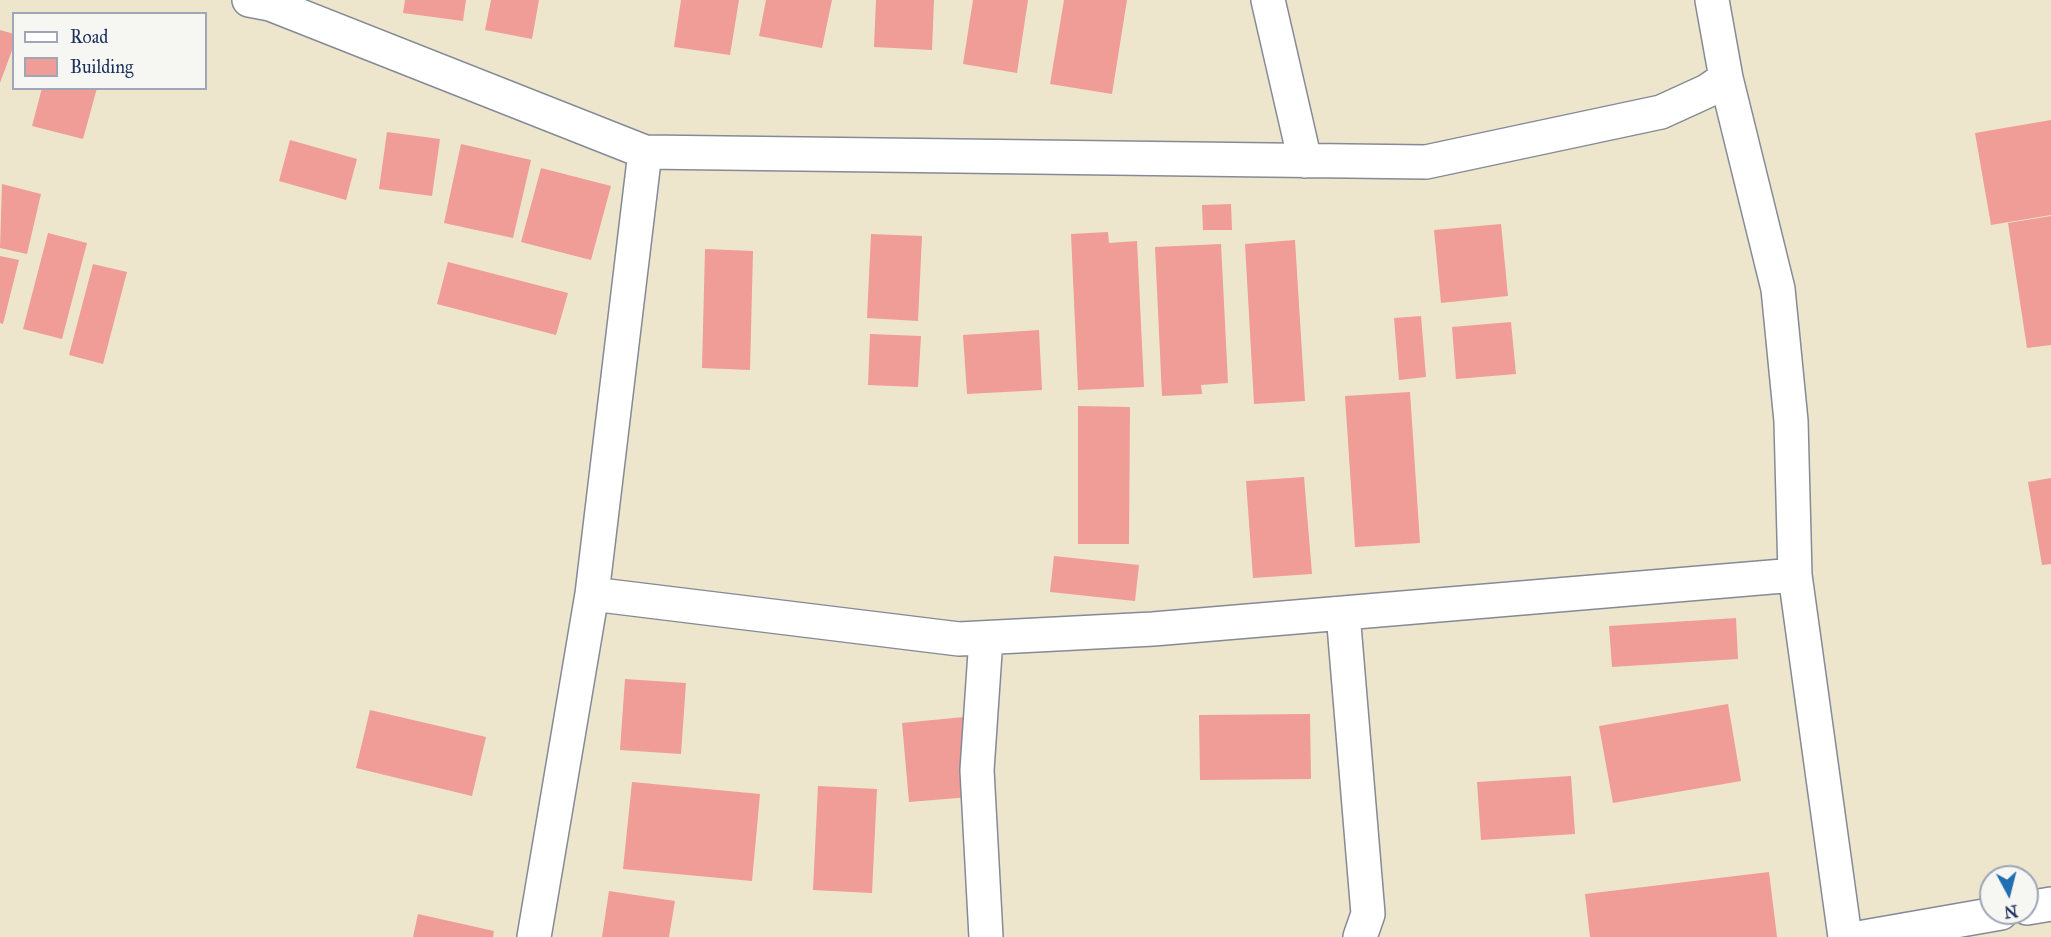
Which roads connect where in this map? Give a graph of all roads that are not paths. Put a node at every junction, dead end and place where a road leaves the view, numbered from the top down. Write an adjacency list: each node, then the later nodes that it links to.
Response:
1 (249, 0): 5 (street)
2 (1268, 0): 6 (street)
3 (1712, 0): 4 (street)
4 (1726, 78): 6 (street); 7 (street)
5 (645, 152): 6 (street); 8 (street)
6 (1305, 161)
7 (1795, 575): 9 (street); 15 (street)
8 (592, 594): 10 (street); 12 (street)
9 (1343, 613): 10 (street); 14 (street)
10 (986, 638): 13 (street)
11 (1979, 917): 16 (street)
12 (534, 937)
13 (986, 937)
14 (1360, 937)
15 (1845, 937)
16 (1864, 937)

